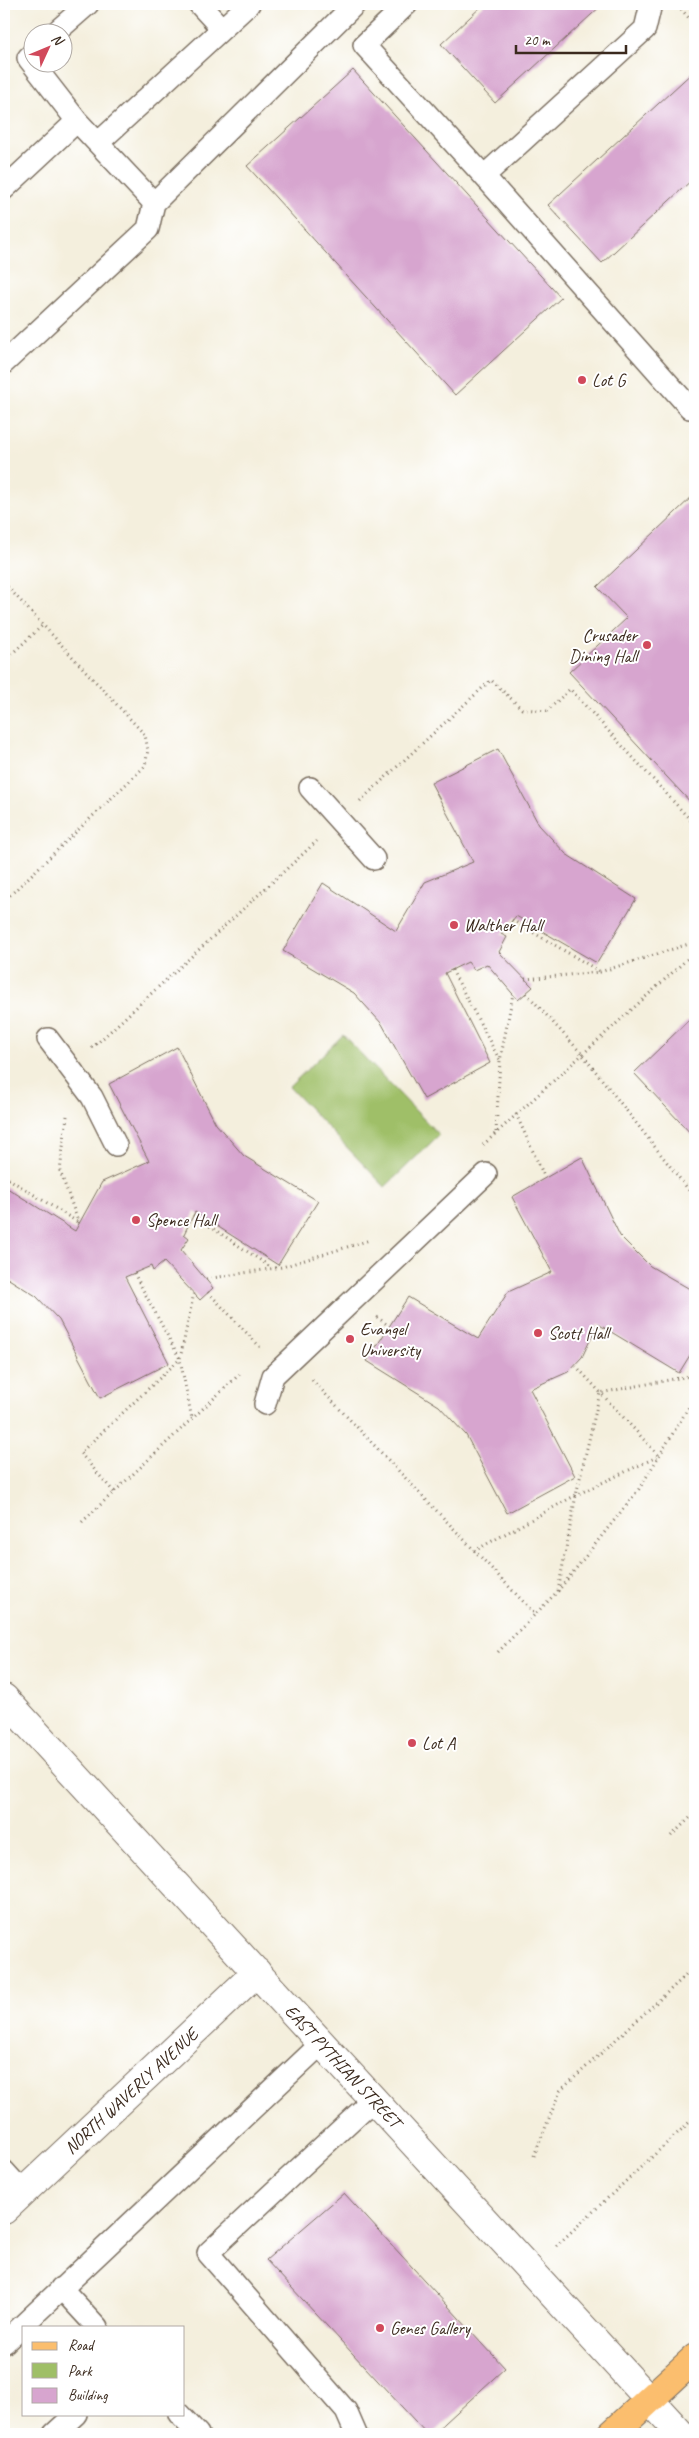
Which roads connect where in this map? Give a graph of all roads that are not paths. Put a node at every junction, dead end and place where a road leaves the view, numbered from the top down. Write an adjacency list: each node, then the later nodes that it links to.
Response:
1 (88, 4): 7 (lane)
2 (199, 4): 8 (lane)
3 (249, 4): 8 (lane)
4 (355, 4): 14 (lane)
5 (407, 4): 12 (lane)
6 (651, 4): 12 (lane)
7 (67, 22)
8 (222, 29): 11 (lane)
9 (39, 72): 10 (lane)
10 (77, 122): 11 (lane); 13 (lane)
11 (98, 143): 14 (lane)
12 (484, 176): 16 (lane)
13 (4, 189)
14 (154, 203): 15 (lane)
15 (4, 363)
16 (690, 408)
17 (310, 788): 18 (lane)
18 (374, 858)
19 (48, 1039): 20 (lane)
20 (116, 1145)
21 (486, 1174): 22 (lane)
22 (265, 1404)
23 (4, 1698): 24 (street, EAST PYTHIAN STREET)
24 (257, 1972): 25 (street, EAST PYTHIAN STREET); 28 (street, NORTH WAVERLY AVENUE)
25 (322, 2043): 26 (street, EAST PYTHIAN STREET); 29 (lane)
26 (374, 2099): 33 (street, EAST PYTHIAN STREET); 38 (lane)
27 (4, 2171): 28 (lane)
28 (13, 2201)
29 (62, 2288): 30 (lane); 31 (lane)
30 (96, 2326)
31 (4, 2342)
32 (695, 2358): 33 (main road)
33 (650, 2399): 39 (main road); 40 (street, EAST PYTHIAN STREET)
34 (74, 2416): 36 (lane)
35 (181, 2416): 37 (lane)
36 (54, 2434)
37 (198, 2434)
38 (356, 2434)
39 (612, 2434)
40 (681, 2434)

